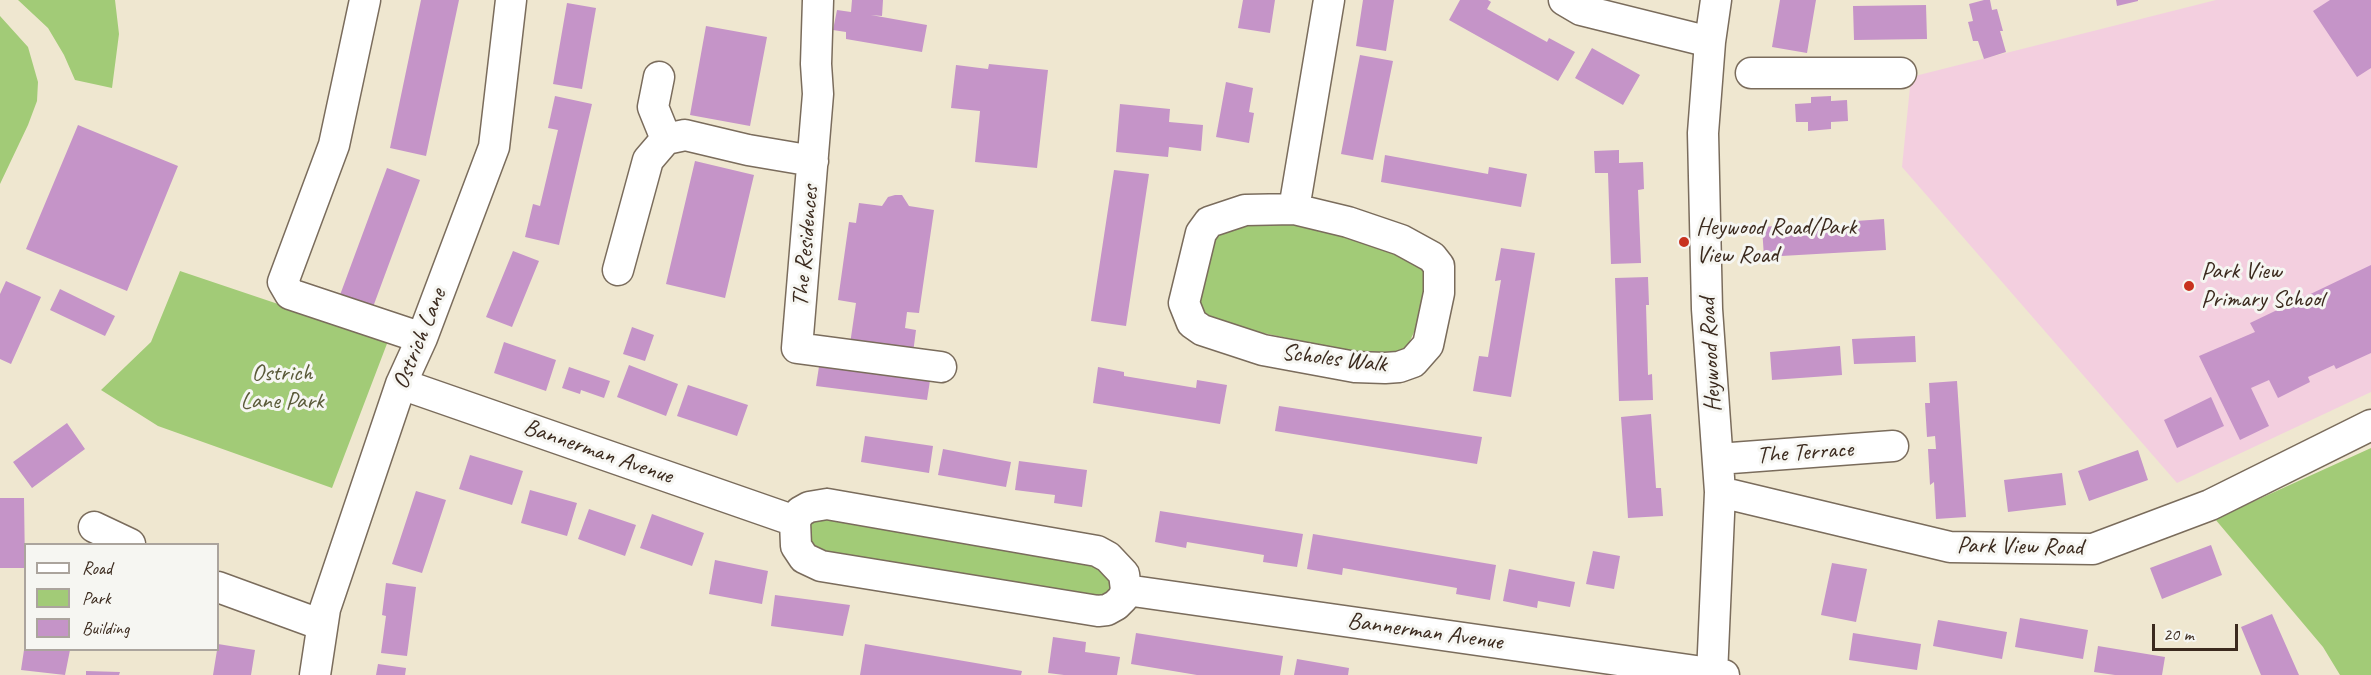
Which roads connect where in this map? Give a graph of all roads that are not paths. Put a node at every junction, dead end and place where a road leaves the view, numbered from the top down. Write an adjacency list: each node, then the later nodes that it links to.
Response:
1 (365, 0): 14 (street)
2 (511, 0): 14 (street, Ostrich Lane)
3 (818, 0): 11 (street, The Residences)
4 (1329, 0): 12 (street)
5 (1564, 0): 7 (street)
6 (1716, 0): 7 (street, Heywood Road)
7 (1725, 64): 8 (street); 19 (street, Heywood Road)
8 (1901, 73)
9 (659, 76): 10 (street)
10 (666, 139): 11 (street); 13 (street)
11 (813, 161): 15 (street, The Residences)
12 (1294, 209): 12 (street, Scholes Walk)
13 (618, 270)
14 (422, 338): 16 (street, Ostrich Lane)
15 (941, 366)
16 (401, 384): 21 (street, Bannerman Avenue); 26 (street, Ostrich Lane)
17 (2371, 425): 20 (street, Park View Road)
18 (1893, 446): 19 (street, The Terrace)
19 (1718, 459): 20 (street, Heywood Road)
20 (1720, 492): 27 (street, Heywood Road)
21 (795, 521): 25 (street); 25 (street)
22 (94, 527): 23 (street)
23 (128, 543)
24 (219, 587): 26 (street)
25 (1126, 590): 27 (street, Bannerman Avenue)
26 (322, 624): 28 (street, Ostrich Lane)
27 (1716, 674)
28 (315, 675)

